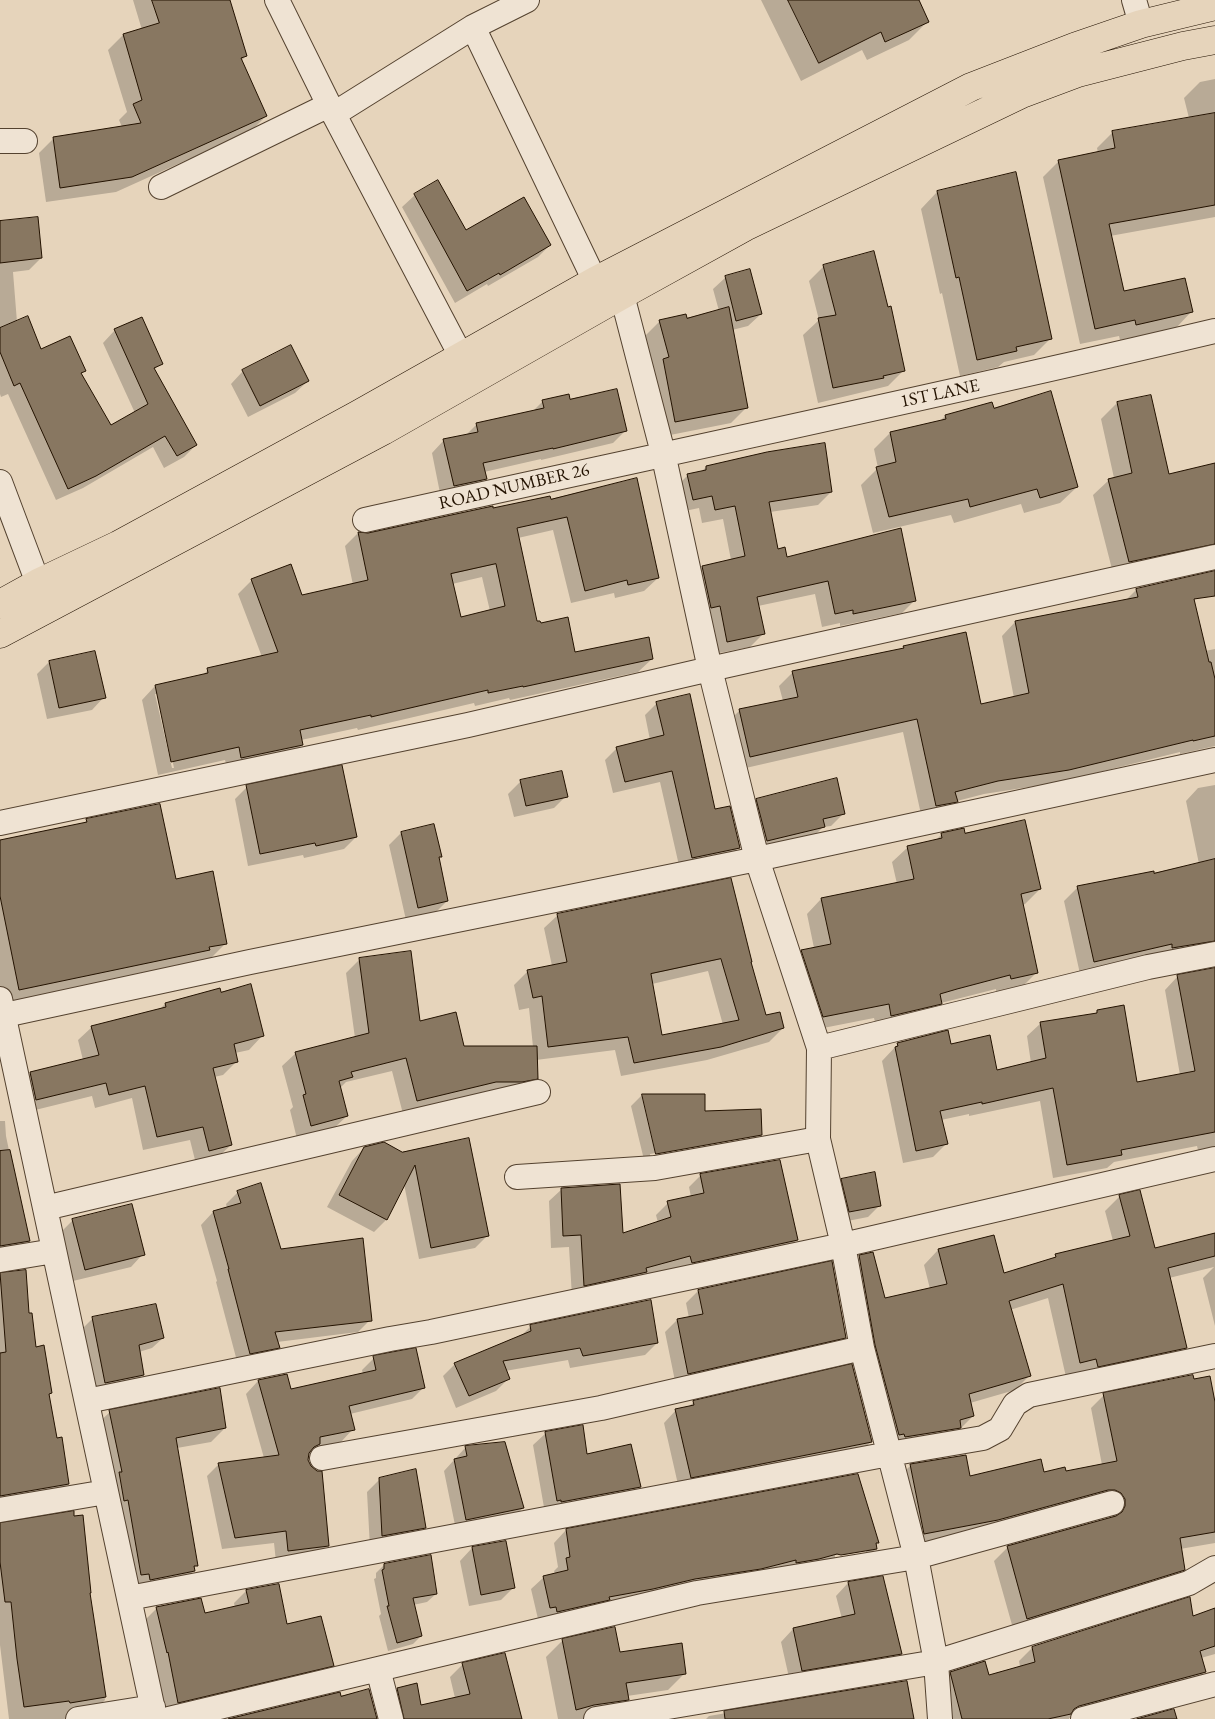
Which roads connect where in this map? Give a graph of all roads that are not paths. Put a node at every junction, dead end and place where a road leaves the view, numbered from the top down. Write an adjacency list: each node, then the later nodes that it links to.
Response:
1 (277, 0): 8 (street)
2 (527, 0): 5 (street)
3 (1215, 6): 4 (main road)
4 (1138, 12): 7 (main road)
5 (473, 27): 8 (street); 12 (street)
6 (1215, 40): 7 (main road)
7 (995, 92): 12 (main road); 13 (main road)
8 (332, 110): 11 (street); 15 (street)
9 (0, 141): 10 (street)
10 (25, 141)
11 (161, 187)
12 (595, 281): 15 (main road)
13 (622, 295): 16 (street); 22 (main road)
14 (1215, 331): 16 (street, 1ST LANE)
15 (461, 356): 20 (main road)
16 (663, 453): 18 (street, ROAD NUMBER 26); 23 (street)
17 (0, 482): 20 (street)
18 (366, 520)
19 (1215, 557): 23 (street)
20 (38, 583): 21 (main road)
21 (0, 604)
22 (0, 634)
23 (710, 669): 25 (street); 26 (street)
24 (1215, 760): 26 (street)
25 (0, 823)
26 (757, 859): 28 (street); 29 (street)
27 (1215, 954): 29 (street)
28 (1, 1010): 34 (street)
29 (819, 1048): 31 (street)
30 (538, 1092): 34 (street)
31 (818, 1139): 33 (street); 35 (street)
32 (1215, 1159): 35 (street)
33 (517, 1177)
34 (45, 1208): 36 (street)
35 (843, 1244): 38 (street); 40 (street)
36 (54, 1252): 37 (street); 40 (street)
37 (0, 1260)
38 (862, 1348): 41 (street); 42 (street)
39 (1215, 1356): 41 (street)
40 (87, 1401): 43 (street)
41 (889, 1454): 46 (street); 48 (street)
42 (322, 1458)
43 (106, 1492): 45 (street); 48 (street)
44 (1112, 1503): 46 (street)
45 (0, 1510)
46 (916, 1557): 49 (street); 50 (street)
47 (1215, 1568): 49 (street)
48 (129, 1598): 52 (street)
49 (936, 1662): 55 (street); 56 (street)
50 (378, 1669): 52 (street); 54 (street)
51 (1215, 1684): 57 (street)
52 (159, 1715): 53 (street)
53 (78, 1719)
54 (391, 1719)
55 (596, 1719)
56 (940, 1719)
57 (1083, 1719)

